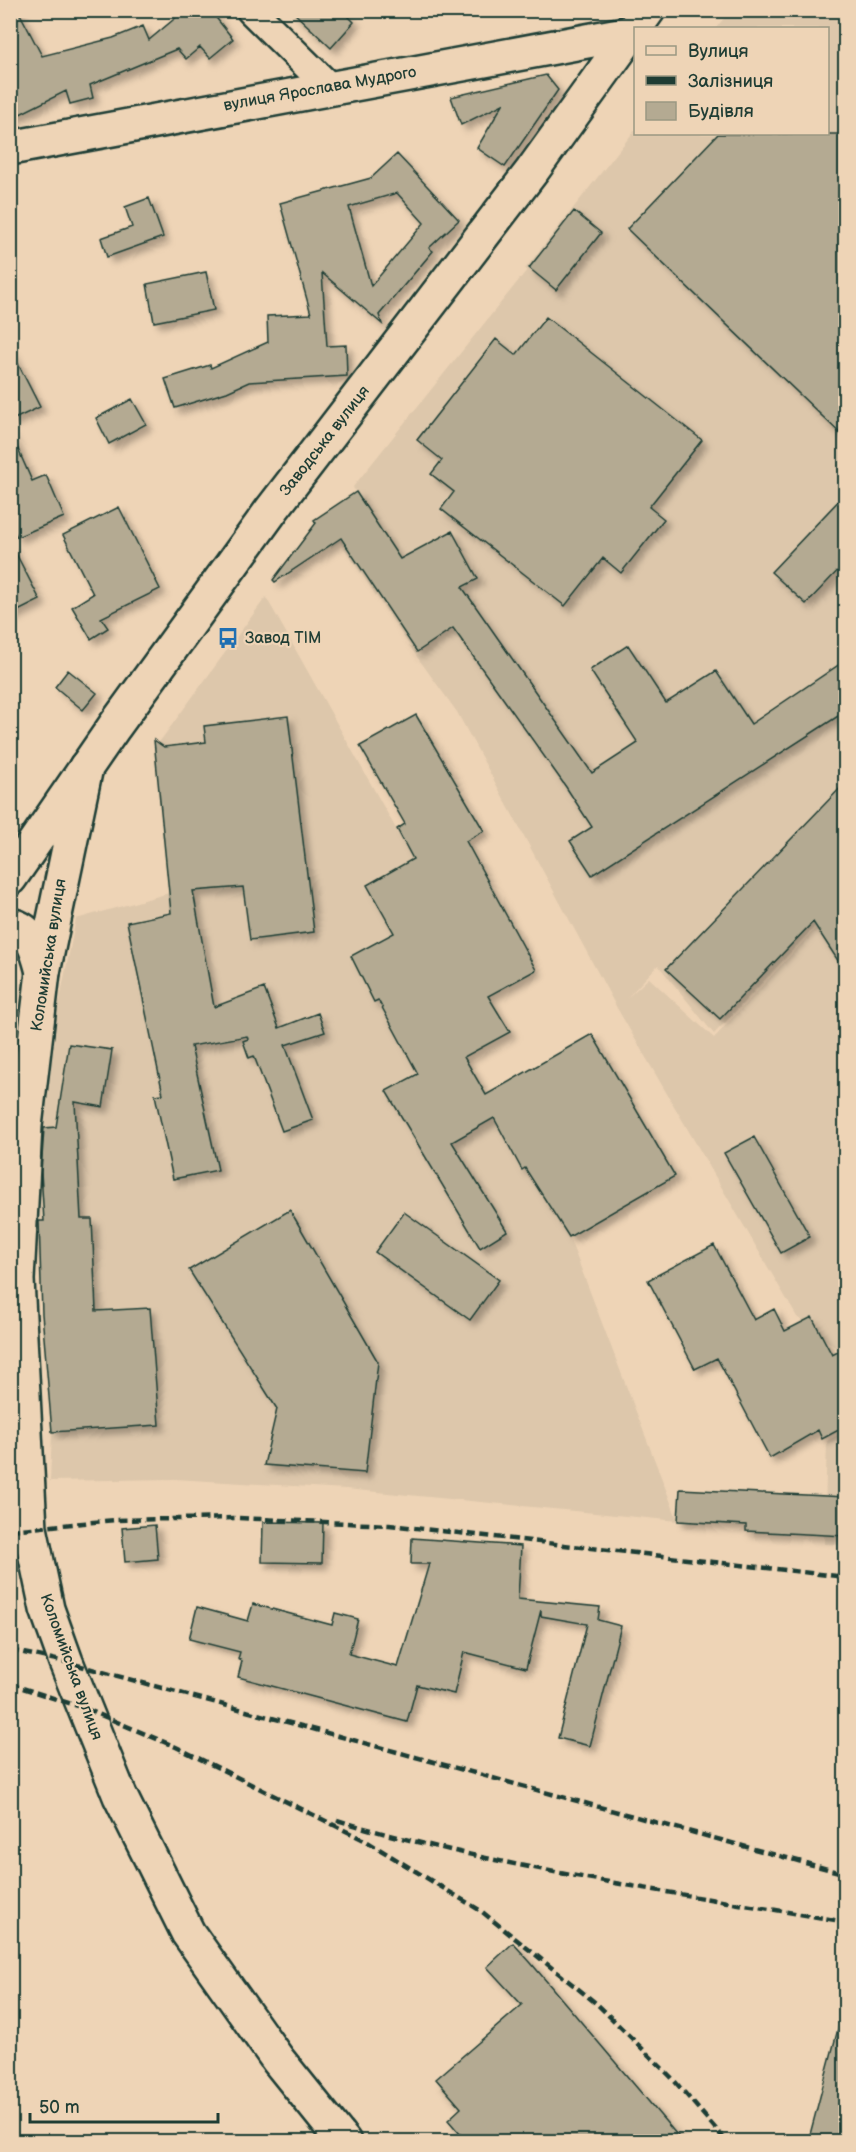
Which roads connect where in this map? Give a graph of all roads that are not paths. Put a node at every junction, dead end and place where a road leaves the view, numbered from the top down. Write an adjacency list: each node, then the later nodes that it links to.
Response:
1 (250, 10): 4 (street)
2 (639, 22): 4 (main road, вулиця Ярослава Мудрого)
3 (634, 29): 6 (main road, Заводська вулиця)
4 (329, 87): 5 (main road, вулиця Ярослава Мудрого)
5 (10, 148)
6 (86, 767): 7 (main road, Заводська вулиця); 9 (main road, Коломийська вулиця)
7 (10, 878)
8 (10, 925): 9 (main road)
9 (43, 972): 10 (main road, Коломийська вулиця)
10 (344, 2142)

